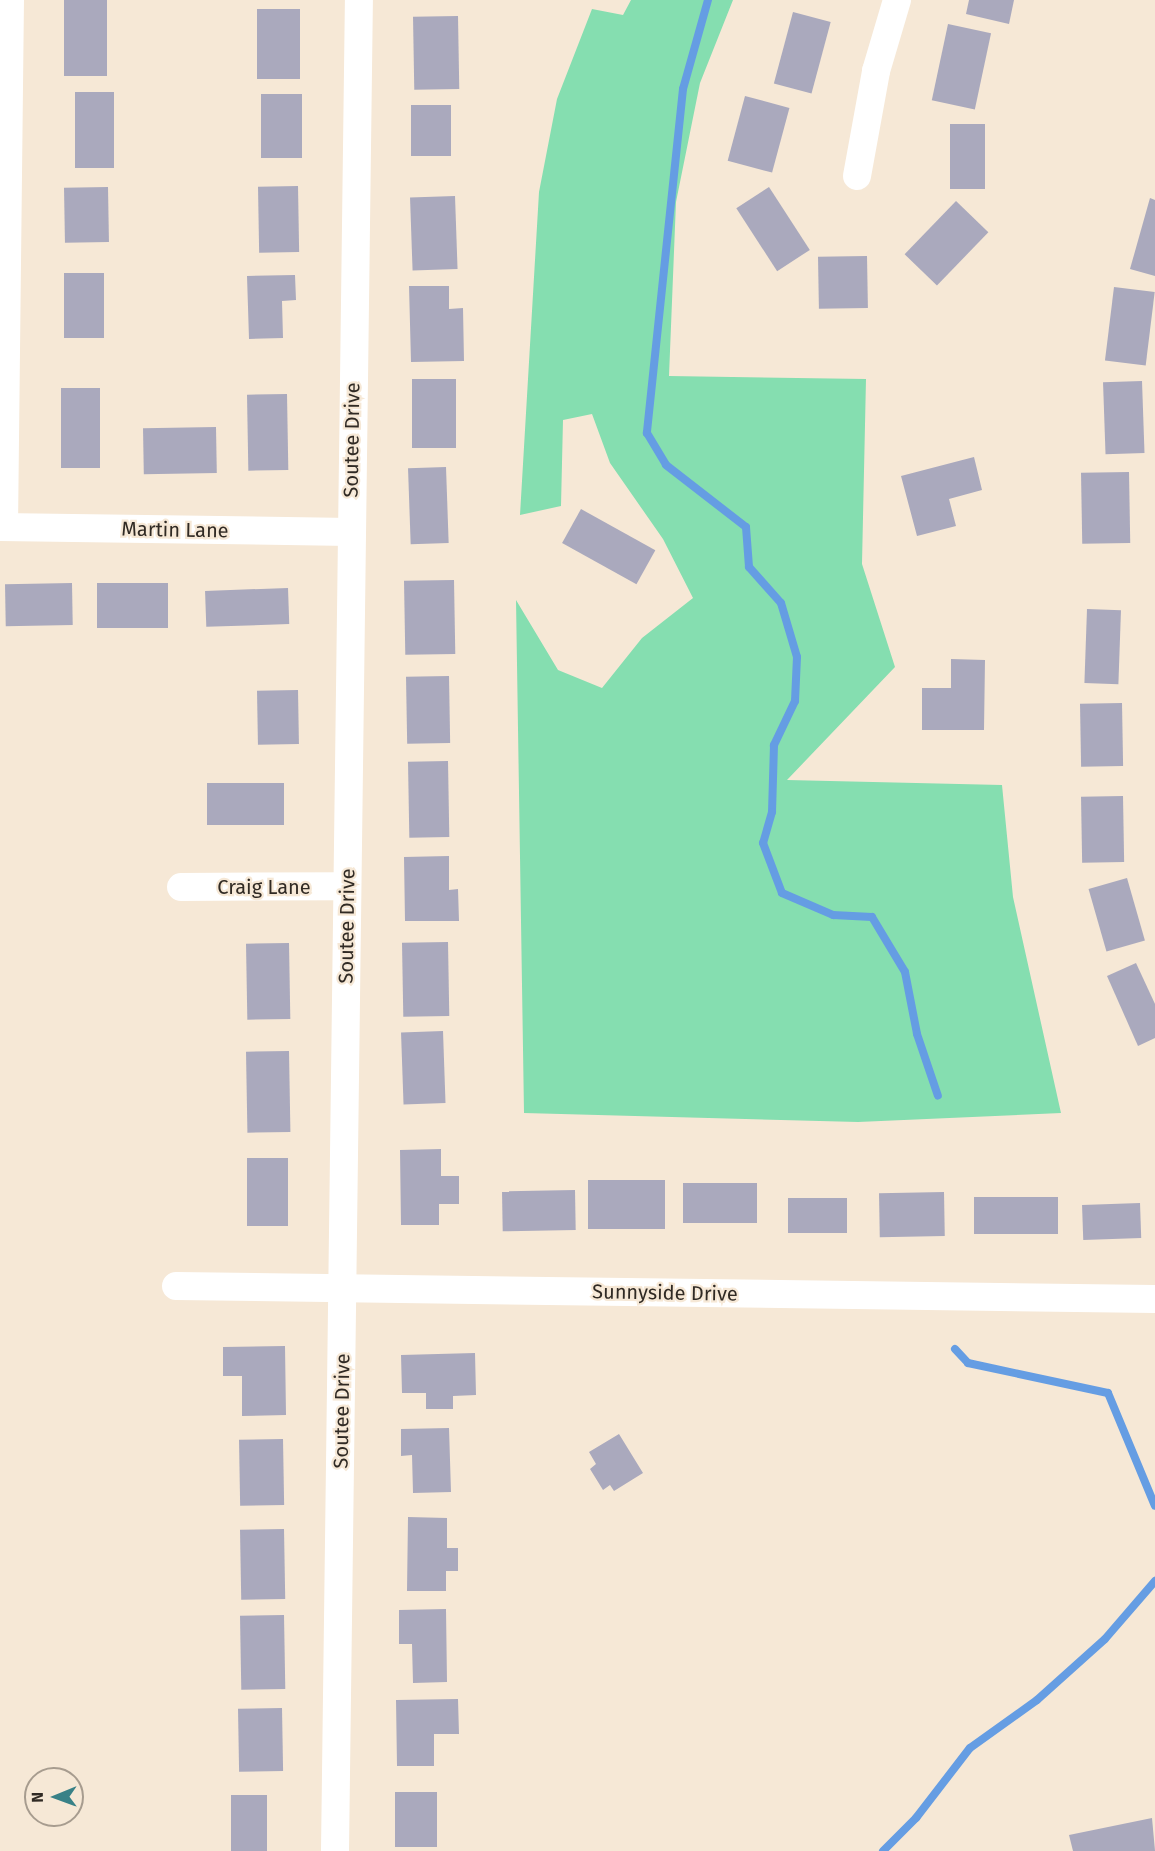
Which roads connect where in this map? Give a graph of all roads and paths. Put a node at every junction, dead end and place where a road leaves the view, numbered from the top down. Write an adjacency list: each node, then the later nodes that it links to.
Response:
1 (10, 0): 5 (street)
2 (358, 0): 6 (street, Soutee Drive)
3 (897, 0): 4 (street)
4 (857, 176)
5 (2, 527): 6 (street, Martin Lane)
6 (351, 532): 7 (street, Soutee Drive)
7 (347, 886): 8 (street, Craig Lane); 10 (street, Soutee Drive)
8 (181, 887)
9 (176, 1286): 10 (street, Sunnyside Drive)
10 (343, 1286): 11 (street, Sunnyside Drive); 12 (street, Soutee Drive)
11 (1155, 1299)
12 (335, 1851)

